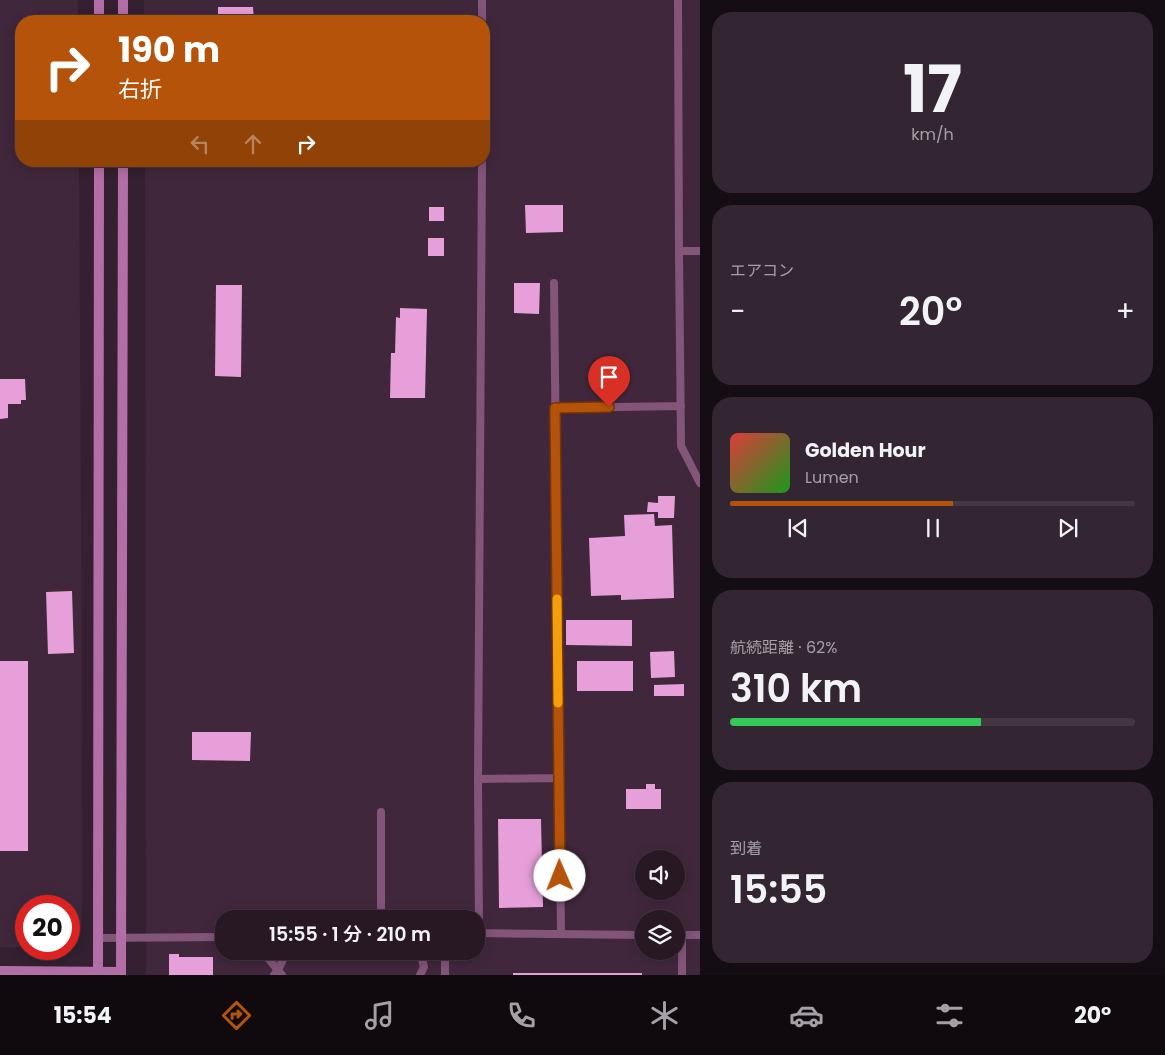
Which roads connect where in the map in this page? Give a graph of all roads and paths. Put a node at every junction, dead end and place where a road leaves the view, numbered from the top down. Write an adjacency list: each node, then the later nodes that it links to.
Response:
1 (99, 0): 5 (street)
2 (123, 0): 6 (street)
3 (482, 0): 7 (lane)
4 (678, 0): 11 (lane)
5 (99, 15)
6 (123, 15)
7 (482, 15)
8 (99, 167): 28 (street)
9 (123, 167): 29 (street)
10 (482, 167): 18 (lane)
11 (679, 251): 12 (lane); 14 (lane)
12 (700, 251)
13 (554, 283): 15 (lane)
14 (681, 406): 15 (lane); 16 (lane)
15 (555, 408): 17 (lane)
16 (700, 483)
17 (559, 778): 18 (lane); 23 (lane)
18 (478, 779): 21 (lane)
19 (381, 812): 20 (lane)
20 (381, 910)
21 (478, 910)
22 (485, 934): 23 (lane)
23 (561, 934): 24 (lane)
24 (635, 935)
25 (685, 935): 26 (lane)
26 (700, 935)
27 (215, 937): 29 (lane)
28 (98, 938): 29 (lane); 36 (street)
29 (122, 938): 37 (street)
30 (269, 960): 38 (lane)
31 (283, 960): 38 (lane)
32 (422, 960): 39 (lane)
33 (446, 960): 40 (lane)
34 (681, 960): 41 (lane)
35 (0, 972): 36 (street)
36 (98, 973): 37 (street)
37 (121, 973)
38 (278, 973)
39 (420, 975)
40 (445, 975)
41 (682, 975)

